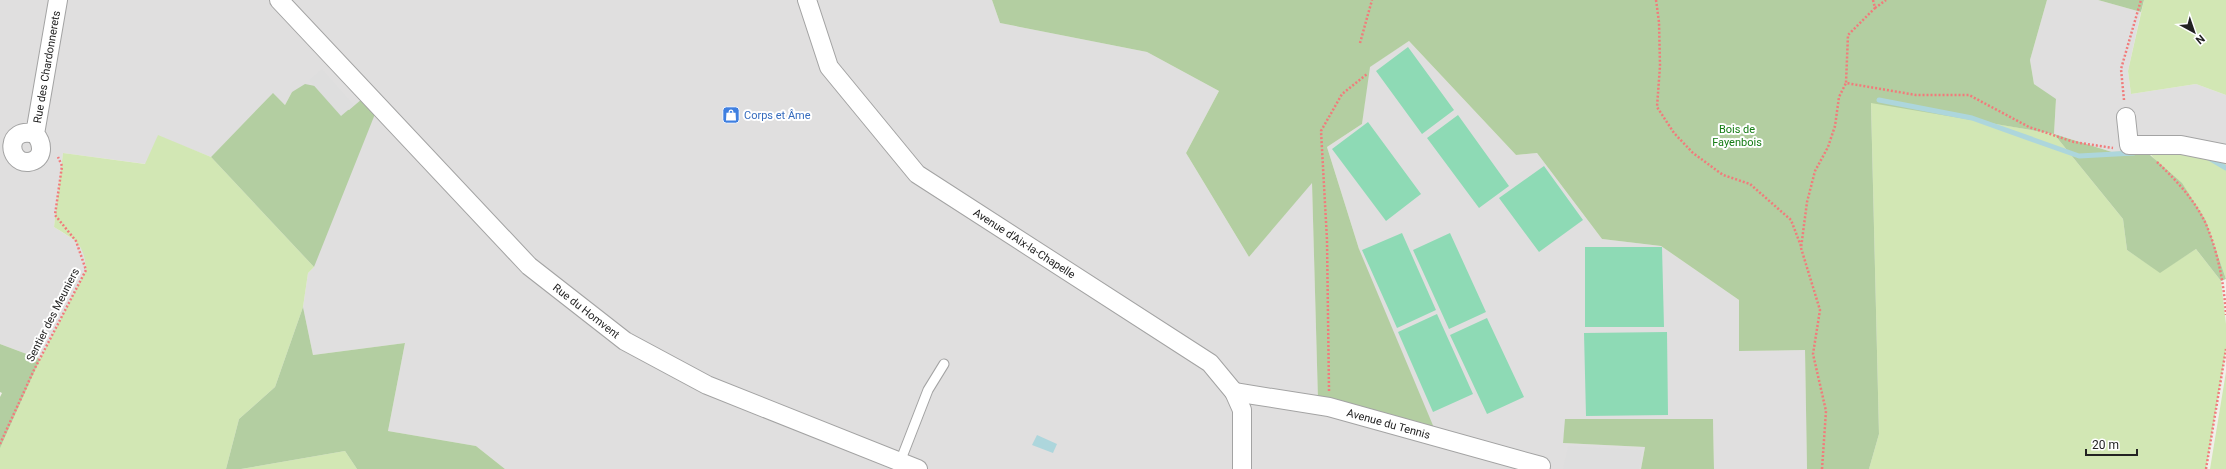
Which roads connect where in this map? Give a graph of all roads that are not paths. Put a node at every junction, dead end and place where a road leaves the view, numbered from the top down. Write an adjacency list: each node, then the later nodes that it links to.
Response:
1 (58, 0): 5 (street, Rue des Chardonnerets)
2 (279, 0): 9 (street, Rue du Homvent)
3 (808, 0): 8 (street, Avenue d'Aix-la-Chapelle)
4 (2126, 117): 6 (street)
5 (35, 134)
6 (2226, 154)
7 (944, 364): 9 (lane)
8 (1234, 392): 10 (street, Avenue du Tennis); 12 (street, Avenue d'Aix-la-Chapelle)
9 (900, 462): 11 (street, Rue du Homvent)
10 (1541, 466)
11 (918, 469)
12 (1242, 469)

